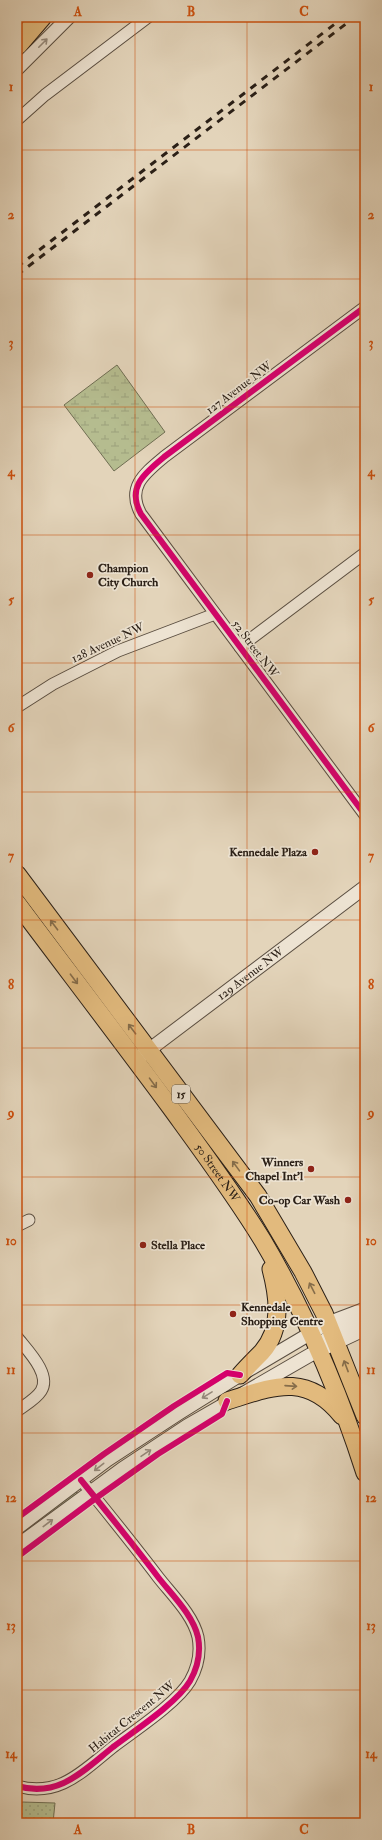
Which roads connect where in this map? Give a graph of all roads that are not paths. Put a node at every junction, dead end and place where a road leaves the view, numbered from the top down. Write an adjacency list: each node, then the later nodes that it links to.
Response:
1 (41, 17): 4 (highway)
2 (69, 17): 5 (street, one-way to 2)
3 (148, 17): 6 (street)
4 (17, 45)
5 (17, 69)
6 (17, 120)
7 (365, 307): 8 (street, 127 Avenue NW)
8 (135, 493): 10 (street, 52 Street NW)
9 (365, 553): 11 (street)
10 (215, 614): 11 (street, 52 Street NW); 12 (street, 128 Avenue NW)
11 (240, 647): 13 (street, 52 Street NW)
12 (17, 707)
13 (365, 815)
14 (17, 874): 17 (main road, 50 Street NW / 15, one-way to 14)
15 (365, 887): 17 (street, 129 Avenue NW)
16 (17, 903): 17 (main road, 50 Street NW / 15, one-way to 17)
17 (142, 1056): 20 (main road, 50 Street NW / 15, one-way to 20); 25 (main road, 50 Street NW / 15, one-way to 17)
18 (29, 1220): 19 (street)
19 (17, 1226)
20 (264, 1243): 24 (main road, 50 Street NW); 28 (main road)
21 (365, 1309): 25 (street)
22 (365, 1317): 25 (street)
23 (365, 1328): 25 (street)
24 (312, 1333): 25 (street); 27 (main road, 50 Street NW); 28 (street)
25 (333, 1334): 27 (street); 31 (main road, 50 Street NW / 15, one-way to 25)
26 (17, 1337): 30 (street)
27 (320, 1350): 29 (street); 32 (main road, 50 Street NW)
28 (240, 1375): 34 (street, one-way to 34)
29 (227, 1402): 32 (main road, one-way to 32); 35 (street, one-way to 29)
30 (17, 1411)
31 (365, 1416)
32 (348, 1423): 33 (main road, 50 Street NW)
33 (365, 1473)
34 (81, 1480): 35 (street, Habitat Crescent NW); 36 (street)
35 (91, 1491): 37 (street, one-way to 35); 38 (street, Habitat Crescent NW)
36 (17, 1528)
37 (17, 1546)
38 (17, 1786)

